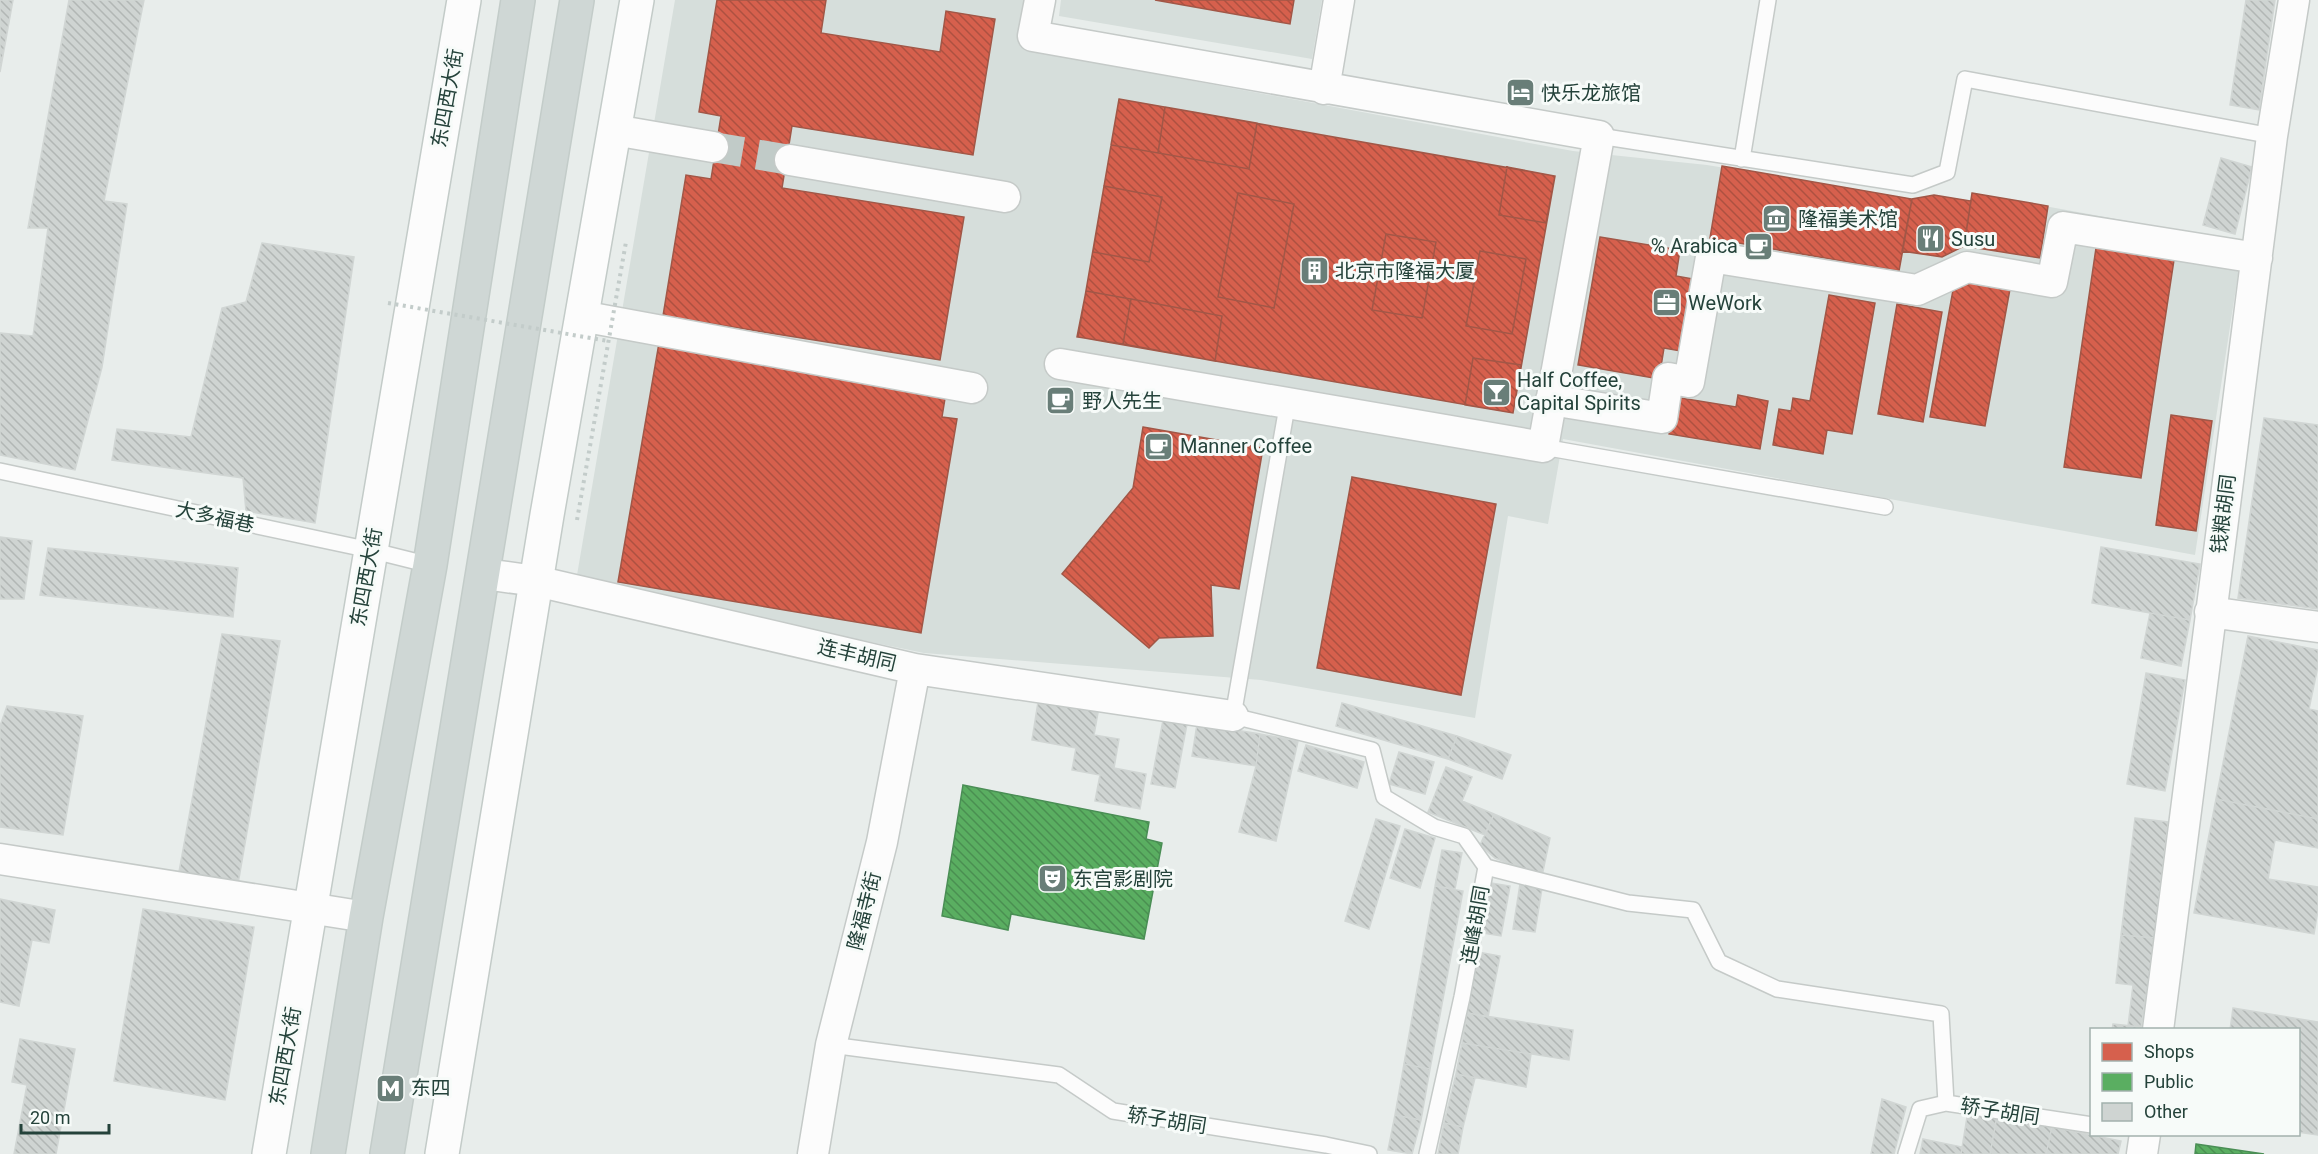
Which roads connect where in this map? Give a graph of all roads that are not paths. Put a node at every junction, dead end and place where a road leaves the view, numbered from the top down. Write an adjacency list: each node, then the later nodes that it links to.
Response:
1 (464, 0): 26 (street, 东四西大街)
2 (518, 0): 27 (main road)
3 (577, 0): 28 (main road)
4 (637, 0): 10 (street)
5 (1040, 0): 9 (street)
6 (1339, 0): 9 (street)
7 (1768, 0): 14 (lane)
8 (2294, 0): 12 (street, 钱粮胡同)
9 (1324, 89): 11 (street)
10 (614, 130): 13 (street); 18 (street)
11 (1599, 136): 14 (lane); 21 (street)
12 (2272, 136): 14 (lane); 17 (street, 钱粮胡同)
13 (713, 147)
14 (1742, 159)
15 (790, 160): 16 (street)
16 (1005, 197)
17 (2257, 258): 21 (street); 30 (street, 钱粮胡同)
18 (581, 316): 20 (street); 29 (street)
19 (1060, 364): 22 (street)
20 (972, 388)
21 (1551, 400): 23 (street)
22 (1288, 401): 23 (street); 33 (lane)
23 (1543, 447): 25 (lane)
24 (0, 471): 26 (lane, 大多福巷)
25 (1885, 507)
26 (370, 550): 27 (lane, 大多福巷); 36 (street, 东四西大街)
27 (430, 565): 37 (main road)
28 (484, 574): 29 (street, 连丰胡同); 45 (main road)
29 (536, 581): 32 (street, 连丰胡同); 46 (street)
30 (2210, 612): 31 (street); 38 (street, 钱粮胡同)
31 (2318, 627)
32 (915, 669): 33 (street, 连丰胡同); 39 (street, 隆福寺街)
33 (1233, 716): 35 (lane, 连峰胡同)
34 (0, 859): 36 (street)
35 (1486, 867): 40 (lane); 49 (lane, 连峰胡同)
36 (310, 909): 37 (street); 43 (street, 东四西大街)
37 (366, 917): 44 (main road)
38 (2158, 1028)
39 (831, 1045): 47 (street, 隆福寺街); 48 (lane, 轿子胡同)
40 (1946, 1103): 41 (lane, 轿子胡同); 50 (lane, 轿子胡同)
41 (2090, 1125)
42 (2145, 1136): 51 (street)
43 (268, 1154)
44 (328, 1154)
45 (387, 1154)
46 (442, 1154)
47 (813, 1154)
48 (1369, 1154)
49 (1427, 1154)
50 (1906, 1154)
51 (2142, 1154)

